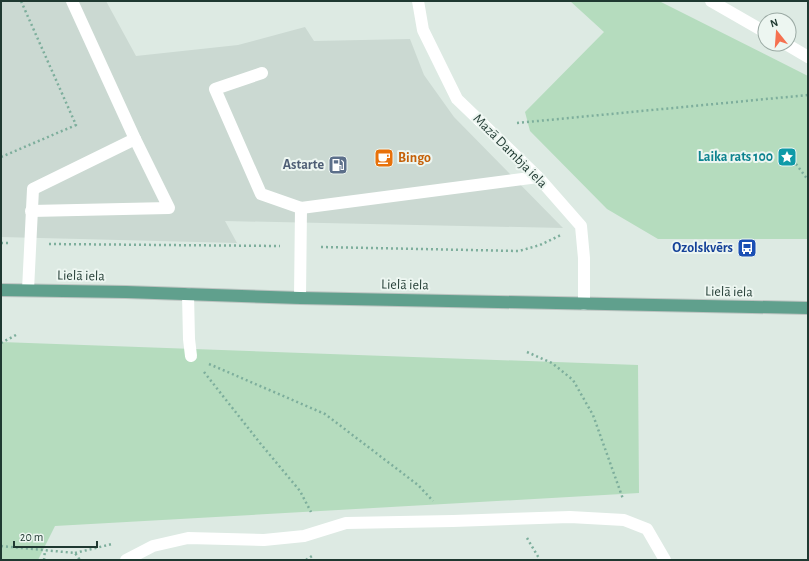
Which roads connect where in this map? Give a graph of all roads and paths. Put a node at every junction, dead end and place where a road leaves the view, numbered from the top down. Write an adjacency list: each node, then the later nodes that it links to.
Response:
1 (21, 1): 13 (path)
2 (72, 1): 11 (street)
3 (418, 1): 14 (street, Mazā Dambja iela)
4 (711, 1): 5 (street)
5 (757, 27)
6 (797, 50): 7 (street)
7 (808, 57)
8 (262, 73): 16 (street)
9 (808, 96): 10 (path)
10 (517, 123)
11 (135, 139): 17 (street); 17 (street)
12 (790, 156): 15 (path)
13 (1, 157)
14 (538, 177): 16 (street); 22 (street, Mazā Dambja iela)
15 (808, 180)
16 (301, 208): 21 (street)
17 (31, 211): 19 (street)
18 (1, 290): 19 (main road, Lielā iela)
19 (28, 290): 20 (main road, Lielā iela)
20 (188, 294): 21 (main road, Lielā iela); 27 (street)
21 (300, 298): 22 (main road, Lielā iela)
22 (584, 304): 23 (main road, Lielā iela)
23 (808, 308)
24 (16, 335): 25 (path)
25 (1, 343)
26 (528, 352): 28 (path)
27 (191, 356): 29 (path); 30 (path)
28 (624, 520): 29 (street); 36 (street)
29 (453, 521): 30 (street)
30 (319, 531): 35 (street)
31 (1, 546): 32 (path)
32 (45, 550): 33 (path); 34 (path)
33 (44, 560)
34 (80, 560)
35 (126, 560)
36 (665, 560)

